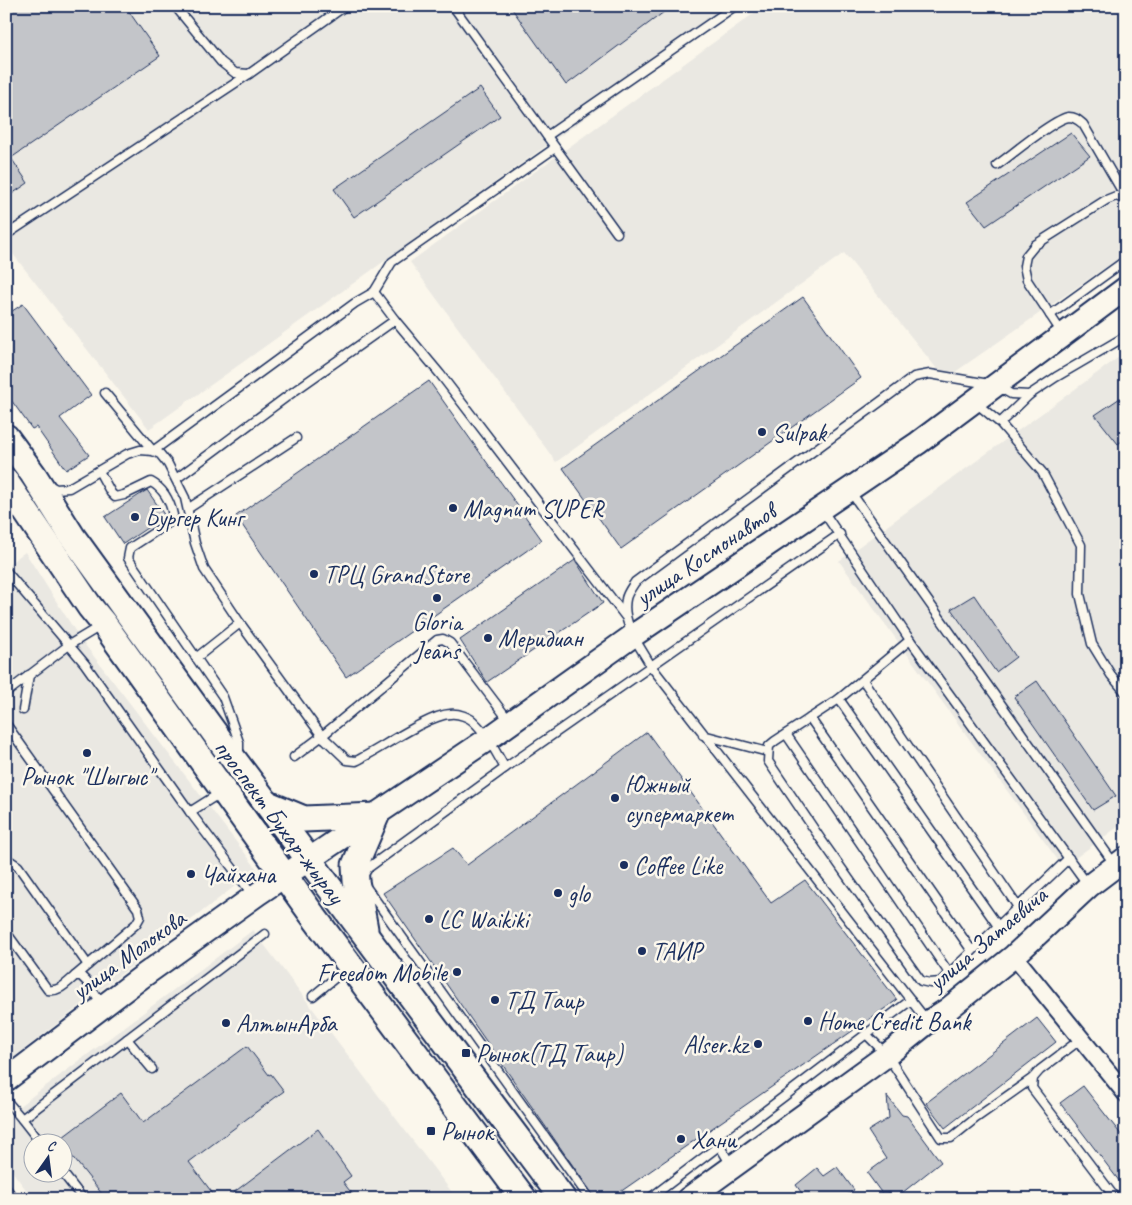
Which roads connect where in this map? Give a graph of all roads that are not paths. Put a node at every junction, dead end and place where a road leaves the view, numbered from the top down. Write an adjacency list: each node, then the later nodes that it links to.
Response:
1 (175, 6): 5 (lane)
2 (345, 6): 5 (lane)
3 (453, 6): 6 (lane)
4 (735, 6): 6 (lane)
5 (249, 74): 11 (lane)
6 (547, 136): 7 (lane)
7 (555, 148): 10 (lane); 13 (lane)
8 (996, 165): 9 (lane)
9 (1126, 199): 15 (lane)
10 (617, 233)
11 (6, 235)
12 (1126, 260): 15 (lane)
13 (374, 292): 16 (lane); 26 (lane)
14 (1124, 294): 17 (street, улица Космонавтов)
15 (1050, 315): 17 (lane)
16 (395, 320): 29 (lane); 38 (lane)
17 (1063, 335): 19 (street, улица Космонавтов)
18 (1126, 336): 21 (lane)
19 (995, 386): 21 (lane); 22 (street, улица Космонавтов); 38 (lane)
20 (105, 393): 26 (lane)
21 (1029, 395): 23 (lane)
22 (974, 401): 23 (lane); 31 (street, улица Космонавтов)
23 (1000, 423): 46 (lane)
24 (6, 436): 28 (main road, проспект Бухар-жырау)
25 (296, 438): 32 (lane)
26 (153, 451): 27 (lane); 29 (lane)
27 (99, 471): 28 (lane); 41 (lane)
28 (33, 474): 30 (main road); 58 (main road, проспект Бухар-жырау)
29 (176, 478): 32 (lane)
30 (8, 485): 37 (main road, проспект Бухар-жырау)
31 (849, 489): 33 (street, улица Космонавтов); 67 (lane)
32 (189, 508): 36 (lane)
33 (821, 508): 34 (lane); 38 (street, улица Космонавтов)
34 (840, 534): 39 (lane); 42 (lane)
35 (6, 571): 40 (lane)
36 (240, 623): 41 (lane); 54 (lane)
37 (104, 624): 40 (lane); 60 (main road, проспект Бухар-жырау)
38 (629, 626): 42 (lane); 50 (street, улица Космонавтов)
39 (910, 640): 44 (lane); 65 (lane)
40 (69, 645): 43 (lane); 62 (lane)
41 (196, 658): 58 (lane)
42 (651, 666): 53 (lane); 59 (lane)
43 (29, 675): 45 (lane); 48 (lane)
44 (863, 680): 47 (lane); 71 (lane)
45 (6, 693)
46 (1126, 693)
47 (839, 699): 49 (lane); 72 (lane)
48 (23, 710)
49 (810, 718): 52 (lane); 76 (lane)
50 (511, 723): 54 (lane); 55 (street, улица Космонавтов)
51 (6, 724): 78 (lane)
52 (786, 734): 56 (lane); 80 (lane)
53 (703, 735): 56 (lane); 83 (lane)
54 (322, 736): 55 (lane); 57 (lane)
55 (488, 739): 59 (lane); 63 (street, улица Космонавтов)
56 (768, 752): 80 (lane)
57 (294, 757)
58 (238, 766): 61 (main road, проспект Бухар-жырау)
59 (505, 768): 105 (lane)
60 (223, 790): 62 (lane); 68 (main road, проспект Бухар-жырау)
61 (268, 804): 63 (main road); 66 (main road, проспект Бухар-жырау)
62 (190, 812): 70 (lane)
63 (376, 816): 66 (street, улица Космонавтов); 75 (main road)
64 (7, 857): 78 (lane)
65 (1069, 858): 69 (lane); 71 (lane)
66 (309, 859): 68 (street, улица Космонавтов); 75 (main road, проспект Бухар-жырау)
67 (1121, 862): 69 (street, улица Затаевича)
68 (285, 876): 70 (street, улица Молокова); 79 (main road, проспект Бухар-жырау)
69 (1090, 886): 77 (street, улица Затаевича)
70 (254, 897): 84 (street, улица Молокова)
71 (1018, 907): 72 (lane)
72 (998, 926): 76 (lane)
73 (6, 932): 81 (lane)
74 (265, 934): 87 (lane)
75 (367, 936): 104 (main road, проспект Бухар-жырау)
76 (972, 951): 80 (lane)
77 (1014, 956): 85 (street, улица Затаевича); 88 (street)
78 (88, 964): 81 (lane)
79 (350, 966): 82 (lane); 103 (main road, проспект Бухар-жырау)
80 (949, 973)
81 (75, 976): 84 (lane)
82 (313, 996)
83 (911, 1000): 85 (lane); 86 (lane)
84 (103, 1007): 91 (street, улица Молокова)
85 (928, 1022): 89 (street, улица Затаевича)
86 (866, 1034): 89 (lane); 97 (lane)
87 (127, 1039): 90 (lane); 95 (lane)
88 (1081, 1039): 92 (lane); 93 (street)
89 (887, 1055): 92 (lane); 98 (street, улица Затаевича)
90 (152, 1069)
91 (10, 1073)
92 (1033, 1078): 108 (lane)
93 (1126, 1094)
94 (6, 1100): 95 (lane)
95 (22, 1119): 96 (lane)
96 (32, 1132)
97 (719, 1145): 98 (lane); 106 (lane)
98 (732, 1166): 107 (street, улица Затаевича)
99 (70, 1182): 102 (lane)
100 (6, 1188): 101 (lane)
101 (14, 1199)
102 (83, 1199)
103 (524, 1199)
104 (562, 1199)
105 (590, 1199)
106 (649, 1199)
107 (688, 1199)
108 (1116, 1199)

